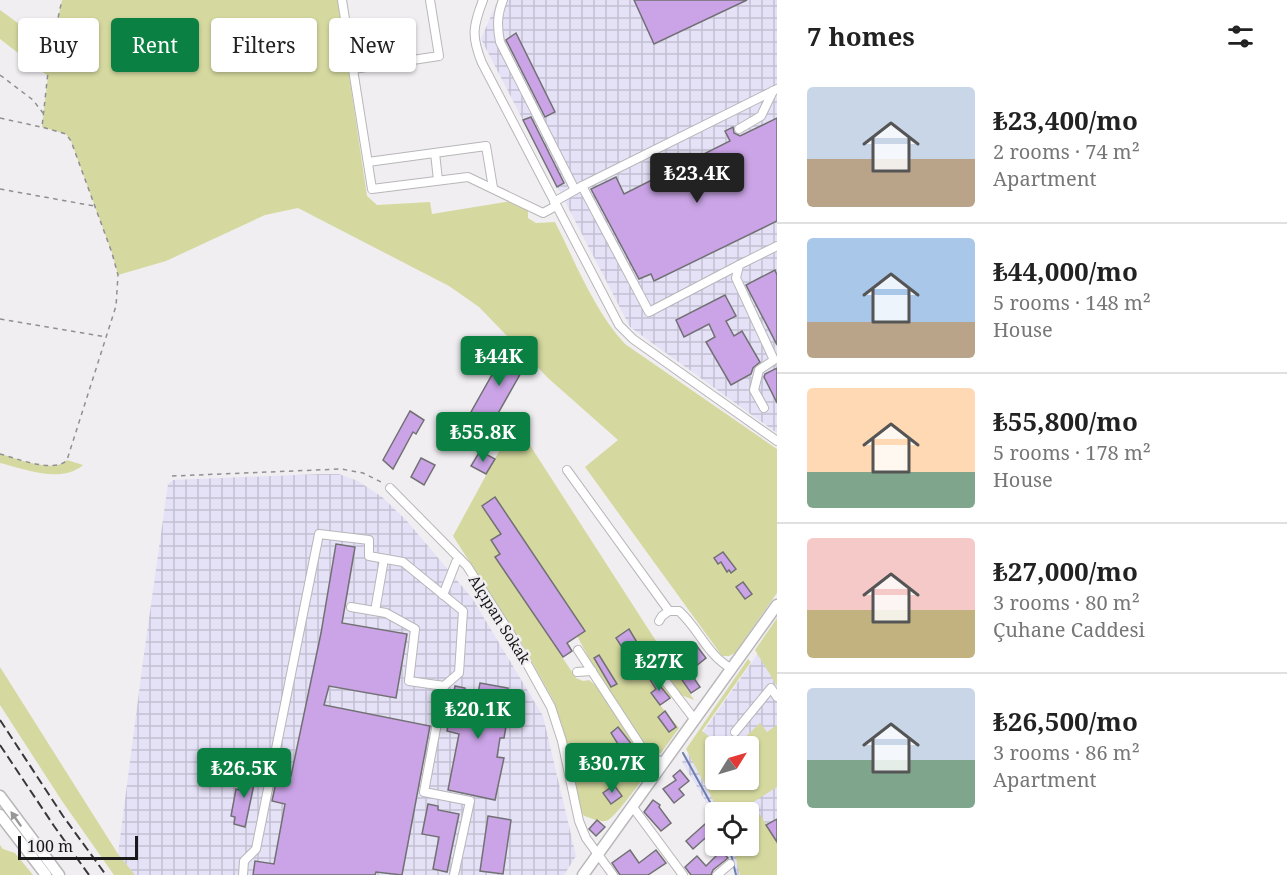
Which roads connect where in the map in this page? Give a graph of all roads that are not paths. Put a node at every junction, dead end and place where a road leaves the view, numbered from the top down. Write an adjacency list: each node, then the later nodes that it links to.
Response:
1 (342, 0): 5 (street)
2 (430, 0): 6 (street)
3 (483, 0): 15 (street)
4 (503, 0): 14 (street)
5 (345, 18)
6 (416, 59)
7 (353, 72): 11 (street)
8 (775, 90): 9 (street); 14 (street)
9 (739, 129)
10 (435, 153): 11 (street); 12 (street); 13 (street)
11 (368, 162): 12 (street)
12 (438, 180): 13 (street)
13 (493, 188): 15 (street)
14 (578, 188): 15 (street); 17 (street)
15 (555, 204): 19 (street)
16 (777, 246): 17 (street)
17 (739, 266): 18 (street)
18 (764, 408)
19 (777, 441)
20 (567, 470): 28 (street)
21 (390, 488): 23 (street)
22 (384, 559): 24 (street); 27 (street); 47 (street)
23 (460, 559): 24 (street, Alçıpan Sokak); 43 (street, Alçıpan Sokak)
24 (442, 595): 35 (street)
25 (777, 605): 32 (main road)
26 (351, 607): 27 (street)
27 (375, 611): 35 (street)
28 (669, 611): 29 (street); 32 (street)
29 (659, 621)
30 (578, 650): 33 (street)
31 (644, 656): 37 (street)
32 (732, 669): 37 (main road)
33 (592, 671): 34 (street); 39 (street)
34 (576, 672)
35 (444, 686): 48 (street)
36 (777, 697): 38 (street)
37 (695, 720): 39 (main road)
38 (735, 732)
39 (664, 763): 41 (main road)
40 (0, 796): 46 (main road, one-way to 40)
41 (632, 806): 43 (main road); 51 (street)
42 (0, 815): 45 (main road)
43 (597, 854): 49 (main road); 50 (street, Alçıpan Sokak)
44 (730, 864): 52 (street)
45 (46, 875)
46 (58, 875)
47 (243, 875)
48 (454, 875)
49 (583, 875)
50 (613, 875)
51 (682, 875)
52 (717, 875)

